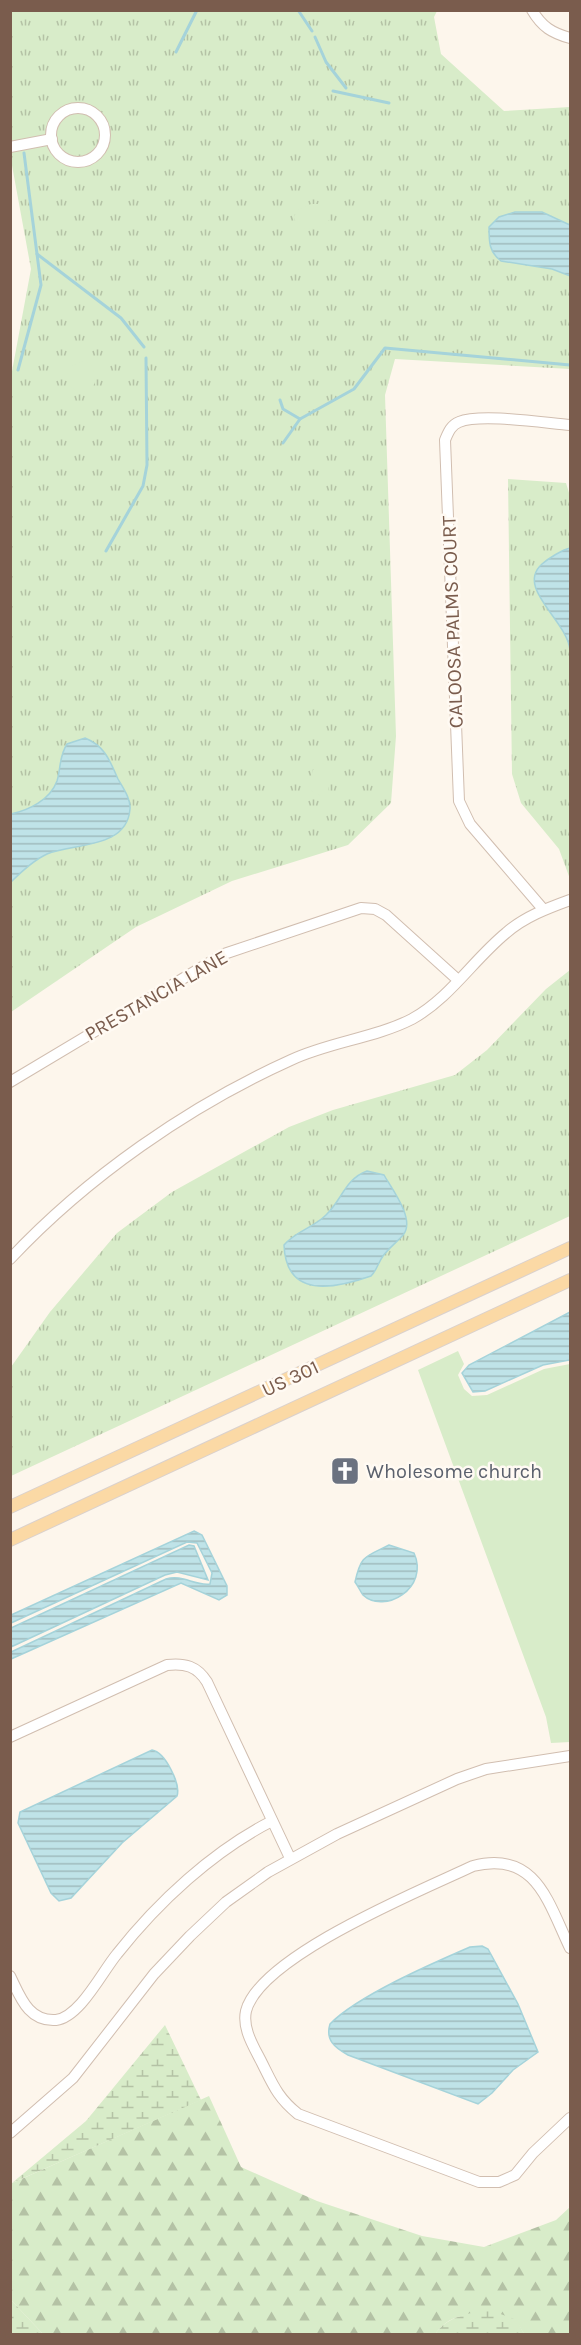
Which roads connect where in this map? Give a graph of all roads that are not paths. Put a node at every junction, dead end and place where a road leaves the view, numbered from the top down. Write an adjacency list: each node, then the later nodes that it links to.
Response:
1 (532, 10): 2 (street)
2 (570, 38)
3 (52, 139): 3 (street); 4 (street)
4 (10, 147)
5 (570, 425): 7 (street, CALOOSA PALMS COURT)
6 (570, 900): 7 (street)
7 (543, 909): 8 (street)
8 (459, 980): 9 (street, PRESTANCIA LANE); 11 (street)
9 (10, 1082)
10 (570, 1248): 13 (main road, US 301 / US 301)
11 (10, 1259)
12 (570, 1280): 14 (main road, US 301)
13 (10, 1507)
14 (10, 1540)
15 (10, 1737): 17 (street)
16 (570, 1756): 18 (street)
17 (272, 1821): 18 (street); 20 (street)
18 (290, 1858): 22 (street)
19 (570, 1948): 21 (street)
20 (10, 1976)
21 (570, 2118)
22 (10, 2133)

